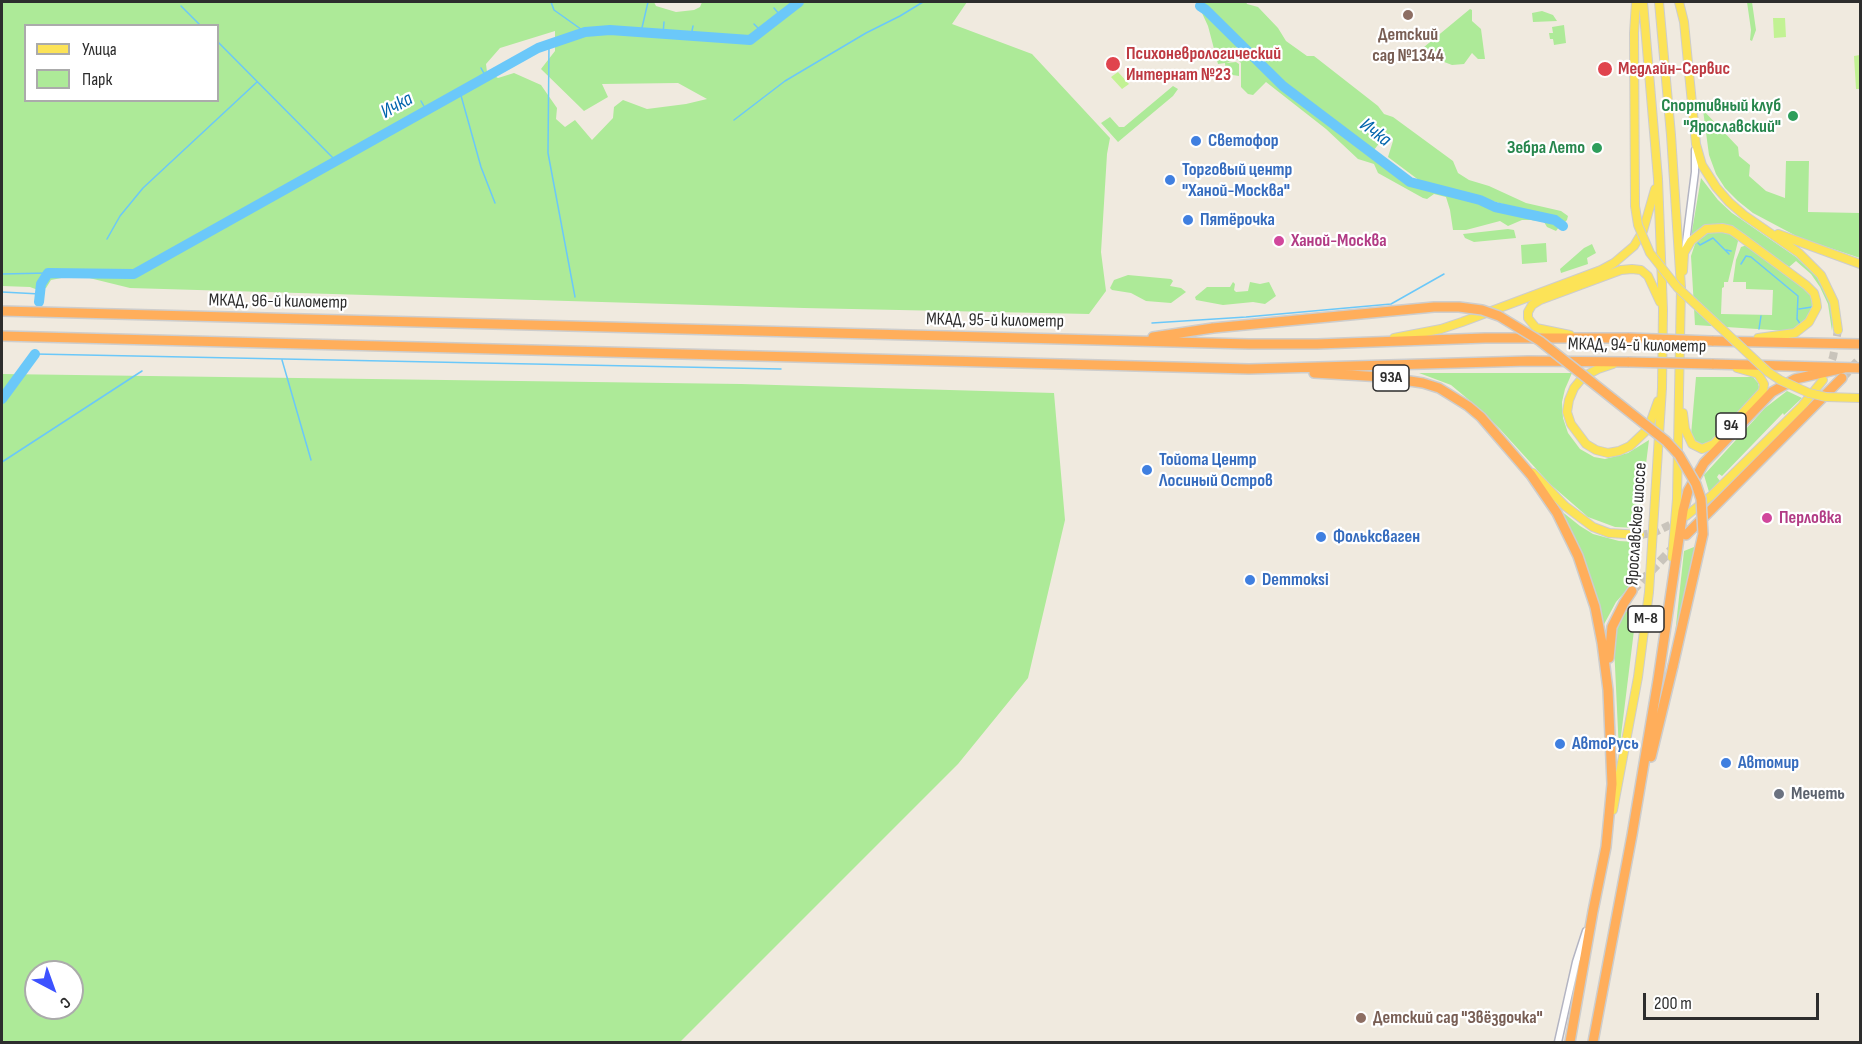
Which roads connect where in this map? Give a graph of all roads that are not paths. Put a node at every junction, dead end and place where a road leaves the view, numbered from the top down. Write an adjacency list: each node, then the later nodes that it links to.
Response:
1 (1636, 2): 31 (main road, bridge)
2 (1643, 2): 6 (main road, Ярославское шоссе)
3 (1659, 2): 10 (main road, Ярославское шоссе)
4 (1681, 2): 5 (main road)
5 (1696, 144): 7 (main road); 8 (street)
6 (1658, 179): 11 (main road, Ярославское шоссе); 20 (main road)
7 (1758, 224): 9 (main road); 14 (main road)
8 (1684, 254): 10 (main road); 19 (main road)
9 (1860, 264)
10 (1681, 287): 30 (main road, Ярославское шоссе / М-8)
11 (1663, 310): 16 (main road); 29 (main road, Ярославское шоссе / М-8)
12 (2, 311): 13 (highway, МКАД, 96-й километр)
13 (553, 326): 17 (highway, МКАД, 95-й километр)
14 (1838, 330)
15 (2, 336): 26 (highway)
16 (1587, 338): 18 (highway, МКАД, 94-й километр); 19 (highway, МКАД, 94-й километр, bridge)
17 (1127, 340): 20 (highway, МКАД, 95-й километр); 39 (highway, bridge)
18 (1436, 340): 20 (highway, МКАД, 95-й километр)
19 (1727, 341): 21 (highway, МКАД, 94-й километр)
20 (1365, 342)
21 (1860, 344)
22 (1624, 362): 23 (highway, МКАД, 94-й километр, bridge); 26 (highway, МКАД, 94-й километр); 29 (main road)
23 (1716, 364): 24 (highway, МКАД, 94-й километр); 30 (main road, 94)
24 (1844, 368): 25 (highway, МКАД, 94-й километр); 37 (highway)
25 (1860, 368)
26 (1249, 369): 32 (highway, 93A)
27 (1842, 378): 35 (highway)
28 (1823, 380): 33 (main road, 94)
29 (1662, 388): 40 (main road, Ярославское шоссе / М-8)
30 (1680, 391): 37 (main road, Ярославское шоссе / М-8)
31 (1860, 398)
32 (1509, 447): 34 (main road); 38 (highway, 93A)
33 (1686, 516)
34 (1640, 535)
35 (1686, 535)
36 (1632, 591): 38 (highway, 93A)
37 (1669, 597): 39 (highway, Ярославское шоссе / М-8)
38 (1608, 690): 40 (highway, 93A)
39 (1632, 835): 44 (highway, Ярославское шоссе / М-8)
40 (1606, 847): 41 (highway, Ярославское шоссе / М-8)
41 (1593, 911): 42 (street); 43 (highway, Ярославское шоссе / М-8)
42 (1558, 1042)
43 (1570, 1042)
44 (1593, 1042)

